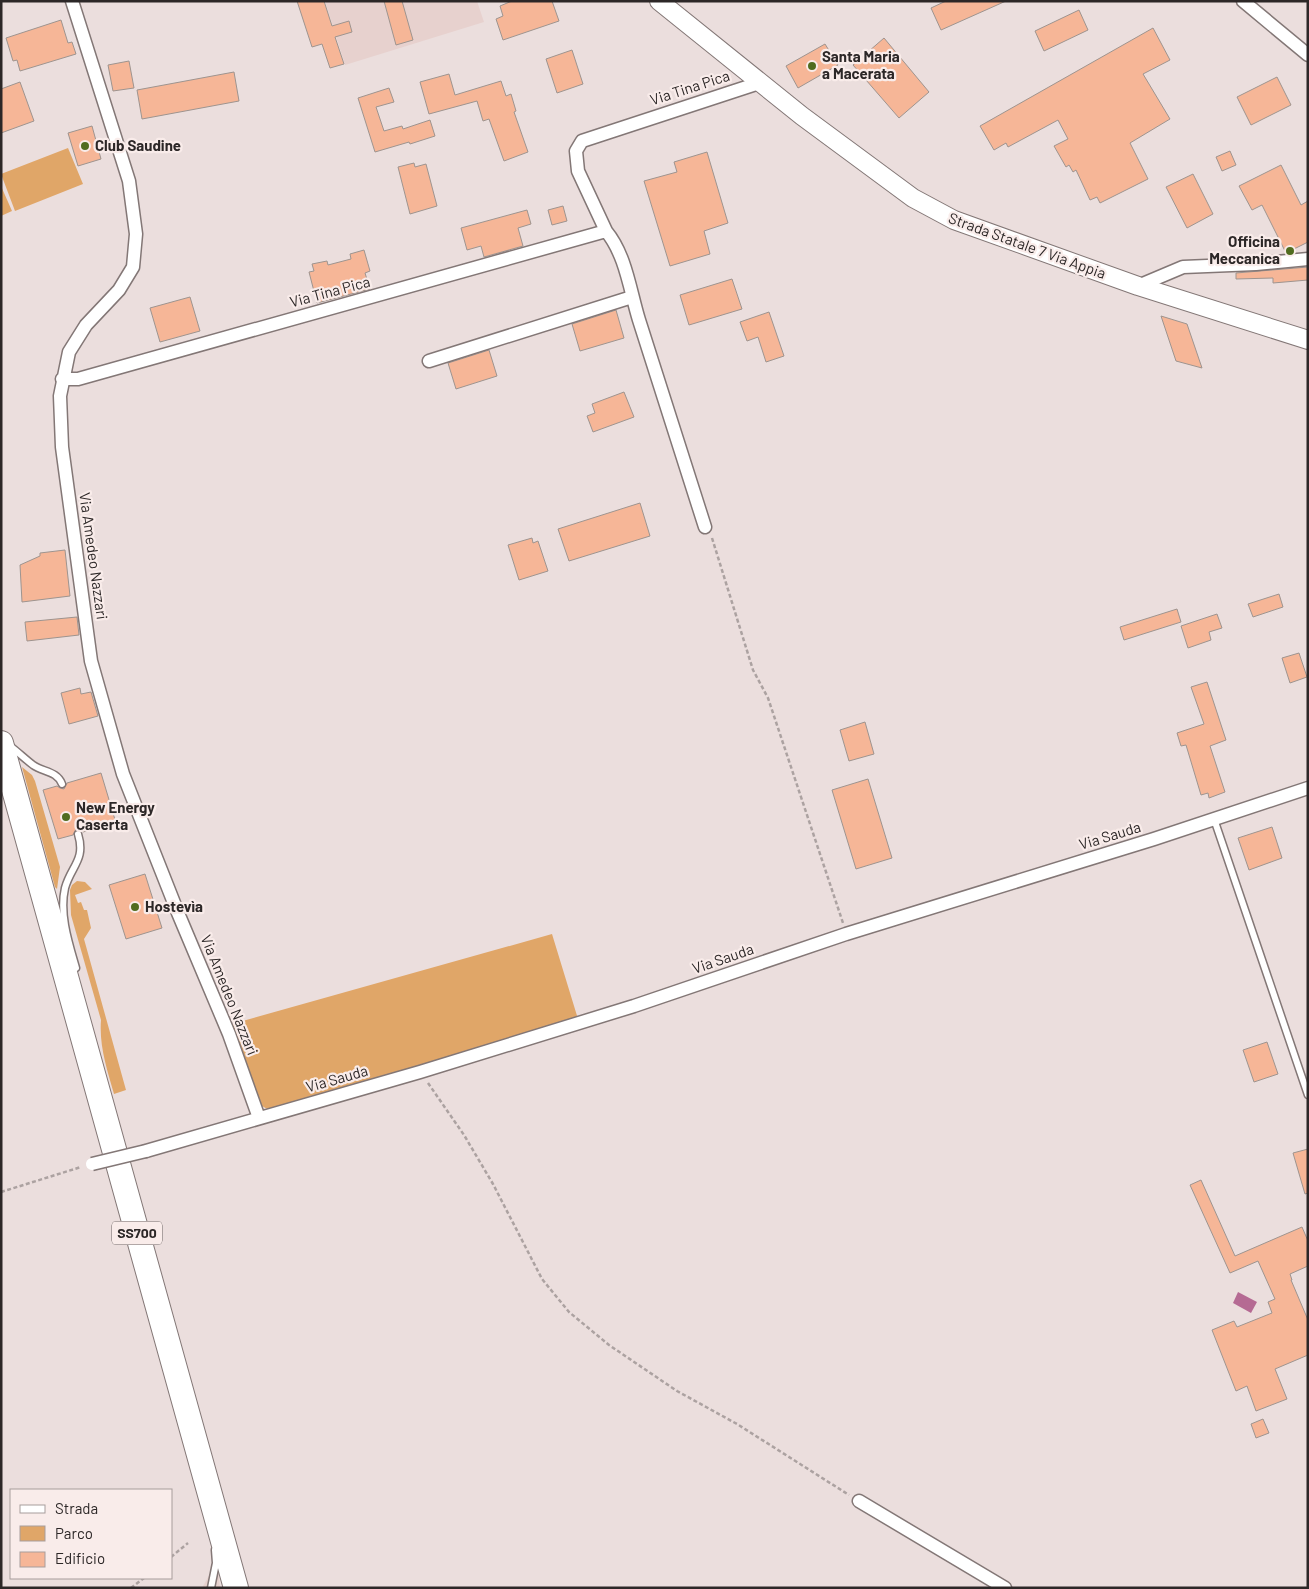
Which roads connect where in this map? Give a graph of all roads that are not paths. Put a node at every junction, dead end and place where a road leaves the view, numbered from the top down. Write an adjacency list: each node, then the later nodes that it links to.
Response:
1 (72, 1): 12 (street, Via Amedeo Nazzari)
2 (659, 1): 5 (main road, Strada Statale 7 Via Appia)
3 (1243, 1): 4 (street)
4 (1308, 55)
5 (759, 83): 6 (street, Via Tina Pica); 8 (main road, Strada Statale 7 Via Appia)
6 (606, 232): 9 (street, Via Tina Pica); 12 (street, Via Tina Pica)
7 (1308, 259): 8 (street)
8 (1138, 286): 10 (main road, Strada Statale 7 Via Appia)
9 (632, 297): 11 (street); 13 (street, Via Tina Pica)
10 (1308, 340)
11 (429, 361)
12 (62, 379): 22 (street, Via Amedeo Nazzari)
13 (705, 527)
14 (1, 738): 16 (lane)
15 (1, 743): 24 (highway, SS700)
16 (62, 784)
17 (1308, 788): 18 (street, Via Sauda)
18 (1214, 819): 21 (lane); 22 (street, Via Sauda)
19 (78, 834): 20 (lane)
20 (78, 974)
21 (1308, 1095)
22 (258, 1118): 23 (street, Via Sauda, bridge)
23 (92, 1164)
24 (187, 1410): 25 (lane); 29 (highway, SS700)
25 (187, 1442)
26 (859, 1501): 30 (street)
27 (215, 1544): 28 (lane)
28 (211, 1588)
29 (236, 1588)
30 (1005, 1588)

